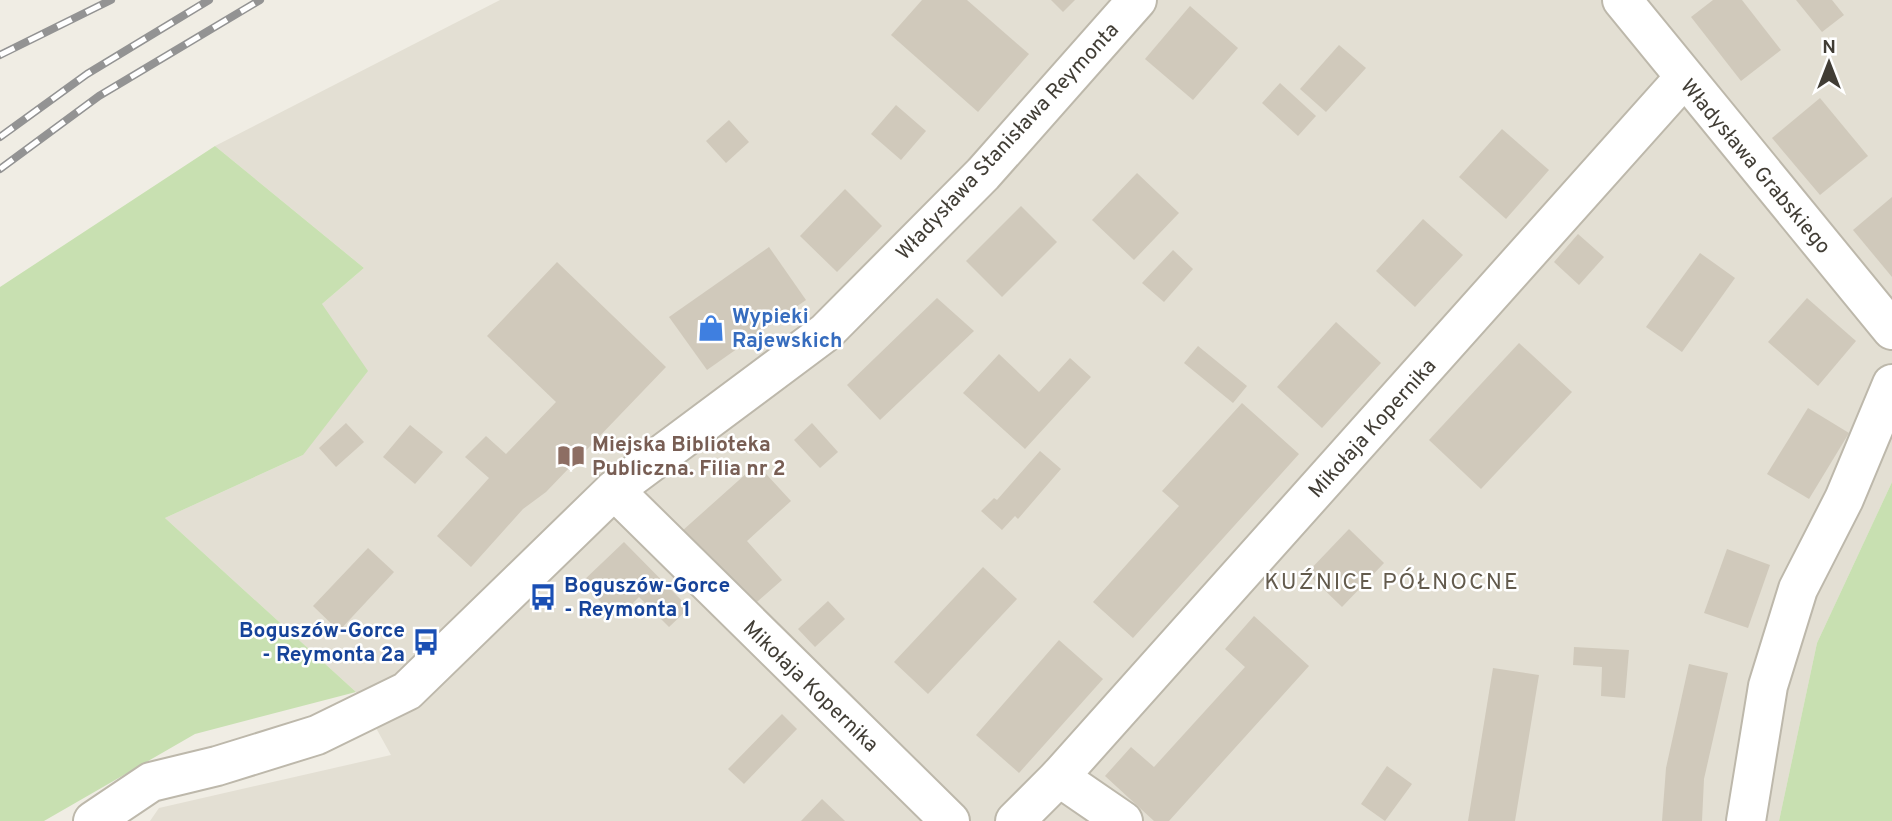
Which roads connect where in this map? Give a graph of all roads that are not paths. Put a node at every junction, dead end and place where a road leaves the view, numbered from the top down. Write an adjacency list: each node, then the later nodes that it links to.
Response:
1 (1137, 0): 6 (street, Władysława Stanisława Reymonta)
2 (1622, 0): 3 (street, Władysława Grabskiego)
3 (1684, 78): 4 (street, Władysława Grabskiego); 7 (street, Mikołaja Kopernika)
4 (1892, 330)
5 (1892, 384): 12 (street)
6 (614, 490): 8 (street, Władysława Stanisława Reymonta); 9 (street, Mikołaja Kopernika)
7 (1059, 777): 10 (street, Mikołaja Kopernika); 11 (street)
8 (93, 821)
9 (950, 821)
10 (1015, 821)
11 (1123, 821)
12 (1746, 821)

